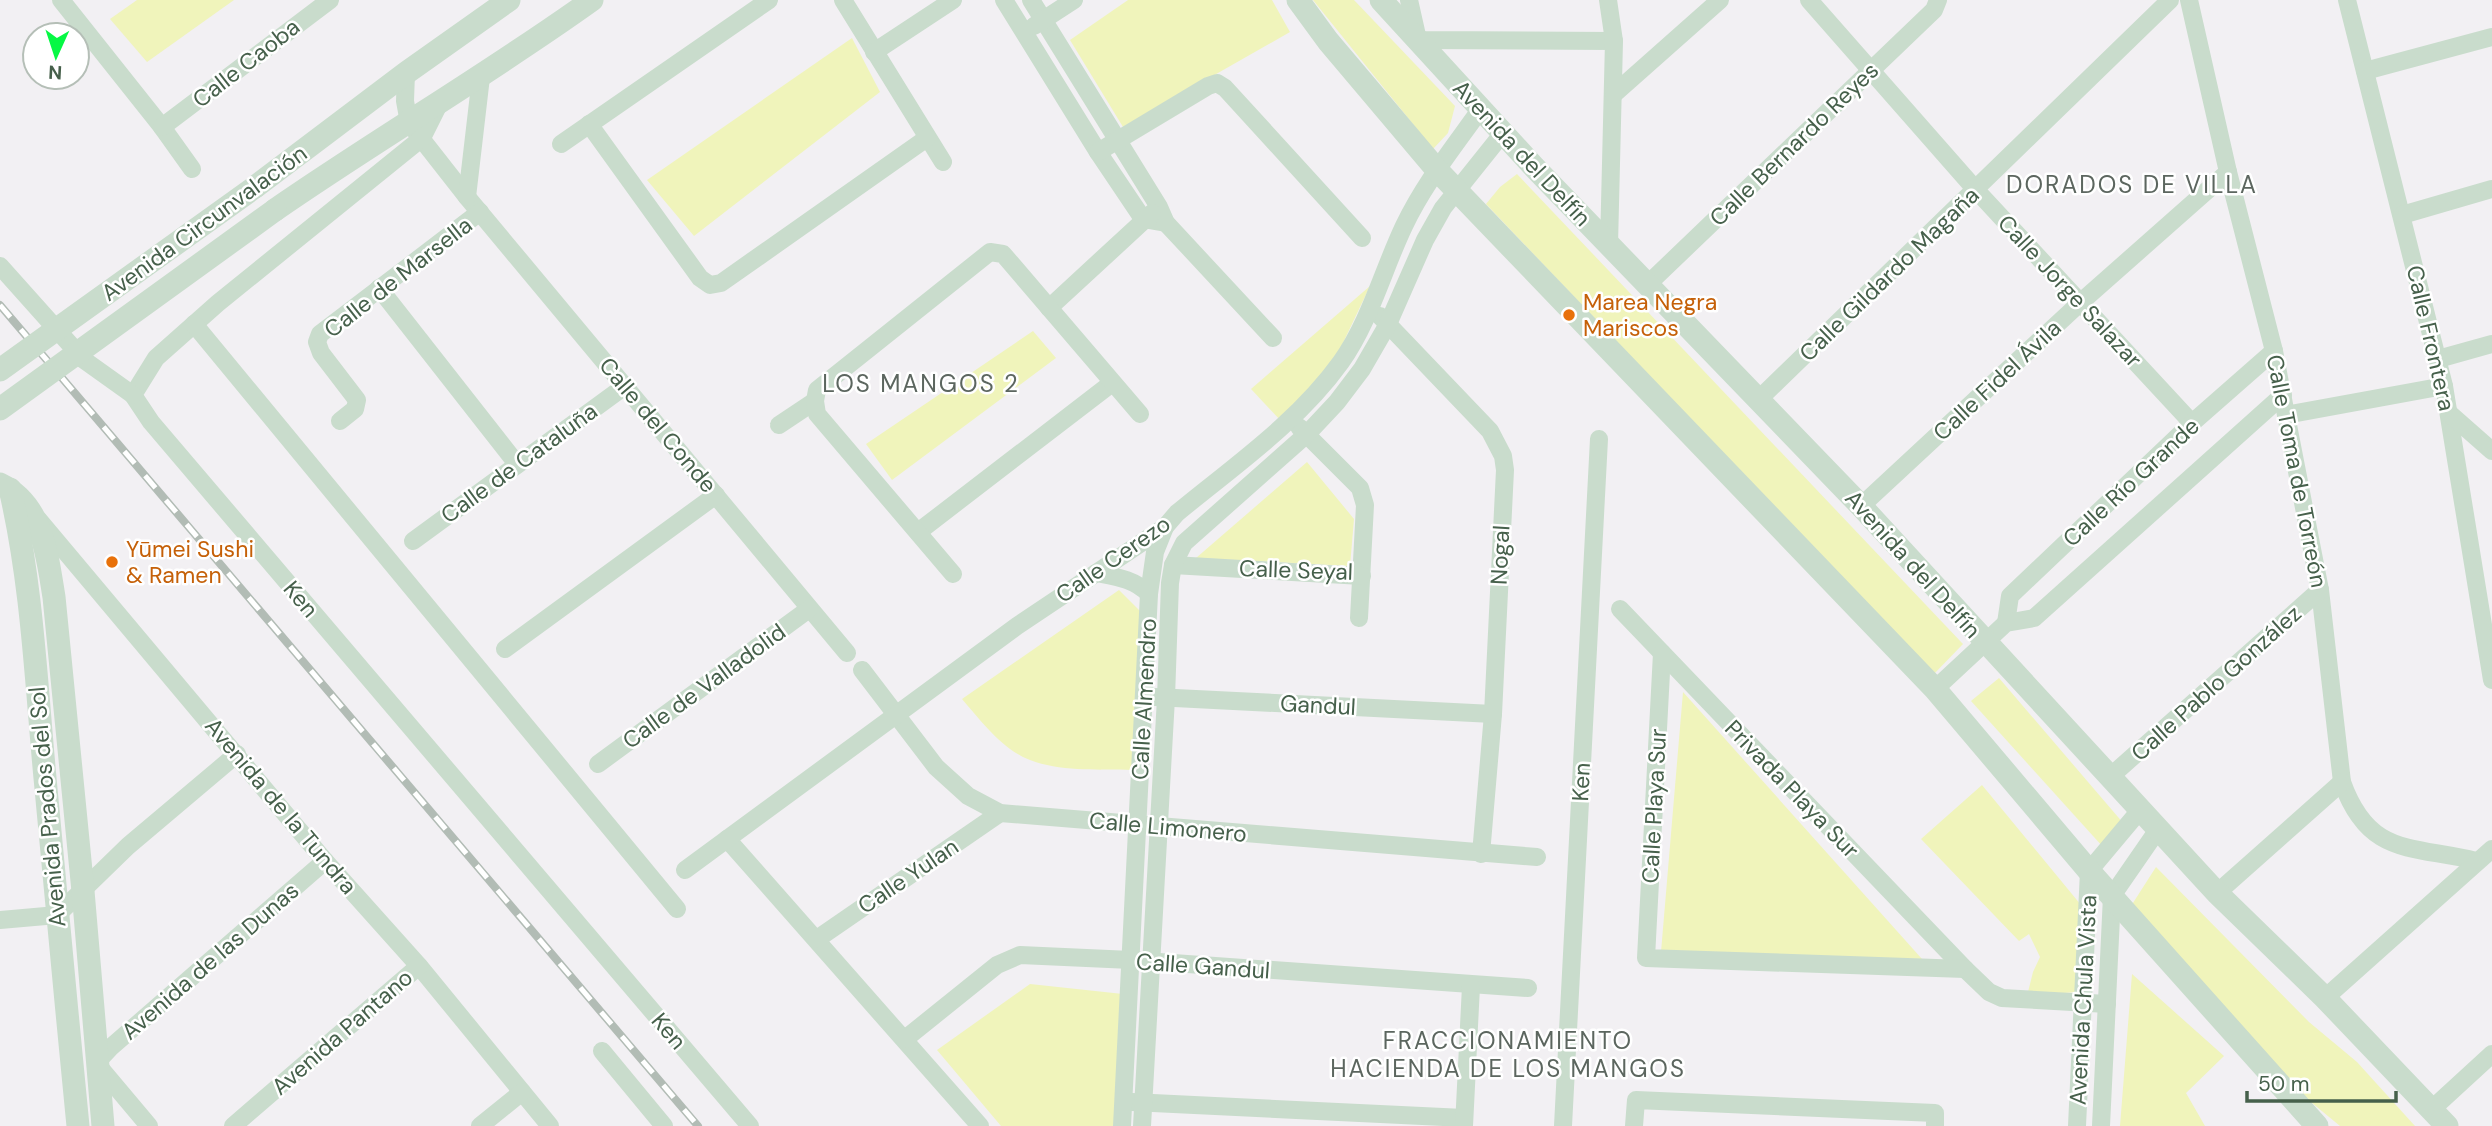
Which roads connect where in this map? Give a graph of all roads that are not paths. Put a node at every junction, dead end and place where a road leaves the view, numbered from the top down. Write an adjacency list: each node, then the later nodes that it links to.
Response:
1 (61, 0): 34 (street)
2 (330, 0): 34 (street, Calle Caoba)
3 (509, 0): 29 (street, Avenida Circunvalación)
4 (592, 0): 30 (street, Avenida Circunvalación)
5 (769, 0): 33 (street)
6 (843, 0): 26 (street)
7 (953, 0): 26 (street)
8 (1004, 0): 22 (street)
9 (1031, 0): 21 (street)
10 (1074, 0): 21 (street)
11 (1298, 0): 43 (street)
12 (1381, 0): 24 (street, Avenida del Delfín)
13 (1409, 0): 24 (street)
14 (1608, 0): 25 (street)
15 (1720, 0): 31 (street)
16 (1809, 0): 27 (street, Calle Jorge Salazar)
17 (1938, 0): 27 (street, Calle Bernardo Reyes)
18 (2170, 0): 46 (street, Calle Gildardo Magaña)
19 (2189, 0): 44 (street, Calle Toma de Torreón)
20 (2347, 0): 28 (street, Calle Frontera)
21 (1044, 20): 22 (street); 38 (street)
22 (1025, 32): 40 (street)
23 (2492, 37): 28 (street)
24 (1418, 40): 25 (street); 32 (street, Avenida del Delfín)
25 (1614, 41): 31 (street)
26 (874, 52): 37 (street)
27 (1870, 71): 46 (street, Calle Jorge Salazar); 56 (street, Calle Bernardo Reyes)
28 (2365, 71): 51 (street, Calle Frontera)
29 (406, 73): 35 (street); 67 (street, Avenida Circunvalación, bridge)
30 (481, 77): 35 (street, Avenida Circunvalación); 48 (street)
31 (1614, 94): 54 (street)
32 (1480, 110): 36 (street, Avenida del Delfín); 43 (street, Avenida del Delfín)
33 (589, 124): 37 (street); 39 (street)
34 (162, 127): 42 (street)
35 (416, 131): 48 (street); 61 (street); 75 (street, Avenida Circunvalación, bridge)
36 (1503, 133): 45 (street, Avenida del Delfín); 54 (street, Avenida del Delfín)
37 (927, 138): 41 (street)
38 (1117, 140): 40 (street); 50 (street); 53 (street)
39 (561, 144)
40 (1098, 152): 52 (street)
41 (943, 162)
42 (192, 169)
43 (1437, 170): 45 (street); 59 (street, Calle Cerezo)
44 (2228, 172): 58 (street, Calle Fidel Ávila); 65 (street, Calle Toma de Torreón)
45 (1457, 190): 62 (street, Calle Cerezo); 111 (street)
46 (1976, 190): 58 (street, Calle Jorge Salazar); 73 (street, Calle Gildardo Magaña)
47 (2492, 190): 51 (street)
48 (467, 197): 49 (street, Calle del Conde)
49 (480, 212): 57 (street, Calle de Marsella); 69 (street, Calle del Conde)
50 (1163, 215): 52 (street); 63 (street)
51 (2402, 215): 66 (street, Calle Frontera)
52 (1143, 219): 60 (street)
53 (1362, 238)
54 (1609, 245): 56 (street, Avenida del Delfín)
55 (0, 266): 71 (street, Ken)
56 (1647, 285): 73 (street, Avenida del Delfín)
57 (379, 288): 80 (street, Calle de Marsella); 86 (street)
58 (2081, 302): 81 (street, Calle Jorge Salazar); 89 (street, Calle Fidel Ávila)
59 (1371, 306): 62 (street, Nogal); 79 (street, Calle Cerezo)
60 (1049, 308): 68 (street); 74 (street)
61 (194, 324): 71 (street); 136 (street)
62 (1388, 324): 83 (street, Calle Cerezo); 114 (street, Nogal)
63 (1273, 338)
64 (2492, 344): 66 (street)
65 (2274, 351): 72 (street, Calle Toma de Torreón); 81 (street, Calle Río Grande)
66 (2438, 359): 70 (street, Calle Frontera)
67 (0, 370)
68 (1112, 383): 76 (street); 92 (street)
69 (625, 386): 86 (street, Calle de Cataluña); 88 (street, Calle del Conde)
70 (2444, 386): 77 (street, Calle Frontera); 78 (street)
71 (133, 395): 166 (street, Ken)
72 (2283, 395): 78 (street, Calle Toma de Torreón); 104 (street, Calle Río Grande)
73 (1758, 400): 89 (street, Avenida del Delfín)
74 (815, 401): 82 (street); 92 (street)
75 (0, 409)
76 (1140, 414)
77 (2450, 414): 85 (street); 110 (street, Calle Frontera)
78 (2286, 415): 99 (street, Calle Toma de Torreón)
79 (1291, 419): 83 (street, Calle Seyal); 91 (street, Calle Cerezo)
80 (340, 421)
81 (2192, 423): 104 (street, Calle Río Grande)
82 (779, 425)
83 (1307, 433): 94 (street, Calle Cerezo); 98 (street, Calle Seyal)
84 (1599, 439): 170 (street, Ken)
85 (2492, 451)
86 (517, 464): 93 (street, Calle de Cataluña)
87 (5, 486): 90 (street, Avenida de la Tundra); 137 (street, Avenida Prados del Sol)
88 (716, 495): 101 (street, Calle del Conde); 106 (street)
89 (1861, 506): 105 (street, Avenida del Delfín)
90 (32, 510): 116 (street, Avenida de la Tundra); 133 (street, Avenida Prados del Sol)
91 (1166, 527): 96 (street, Calle Cerezo); 100 (street, Calle Almendro)
92 (918, 532): 97 (street)
93 (413, 541)
94 (1184, 543): 95 (street, Calle Almendro)
95 (1173, 565): 98 (street, Calle Seyal); 113 (street, Calle Almendro)
96 (1096, 573): 100 (street); 115 (street, Calle Cerezo)
97 (953, 574)
98 (1362, 576): 103 (street)
99 (2320, 590): 118 (street, Calle Pablo González); 119 (street, Calle Toma de Torreón)
100 (1149, 594): 112 (street, Calle Almendro)
101 (810, 609): 107 (street, Calle del Conde); 117 (street, Calle de Valladolid)
102 (1620, 609): 108 (street, Privada Playa Sur)
103 (1359, 618)
104 (2006, 623): 105 (street, Calle Río Grande)
105 (1985, 642): 111 (street, Calle Río Grande); 118 (street, Avenida del Delfín)
106 (505, 649)
107 (847, 653)
108 (1662, 653): 143 (street, Privada Playa Sur); 143 (street, Calle Playa Sur)
109 (862, 670): 115 (street, Calle Limonero)
110 (2492, 675)
111 (1935, 689): 132 (street)
112 (1144, 696): 113 (street, Gandul); 122 (street, Calle Almendro)
113 (1166, 698): 114 (street, Gandul); 123 (street, Calle Almendro)
114 (1493, 714): 127 (street, Nogal)
115 (894, 715): 121 (street, Calle Limonero); 125 (street, Calle Cerezo)
116 (237, 754): 129 (street, Avenida de la Tundra); 133 (street)
117 (598, 764)
118 (2111, 776): 120 (street, Avenida del Delfín)
119 (2342, 782): 130 (street, Calle Toma de Torreón); 134 (street)
120 (2141, 809): 124 (street, Avenida del Delfín); 132 (street, Avenida Chula Vista)
121 (1000, 813): 122 (street, Calle Limonero); 139 (street, Calle Yulan)
122 (1137, 824): 123 (street, Calle Limonero); 140 (street, Calle Almendro)
123 (1159, 825): 127 (street, Calle Limonero); 141 (street, Calle Almendro)
124 (2159, 828): 134 (street, Avenida del Delfín); 135 (street, Avenida Chula Vista)
125 (727, 839): 131 (street, Calle Cerezo); 139 (street)
126 (2492, 849): 130 (street)
127 (1481, 854): 128 (street, Calle Limonero)
128 (1537, 857)
129 (325, 861): 142 (street, Avenida de la Tundra); 153 (street, Avenida de las Dunas)
130 (2476, 861): 146 (street)
131 (685, 870)
132 (2089, 871): 135 (street); 147 (street, Avenida Chula Vista)
133 (83, 891): 137 (street); 153 (street, Avenida Prados del Sol)
134 (2217, 893): 146 (street, Avenida del Delfín)
135 (2112, 896): 148 (street, Avenida Chula Vista); 175 (street)
136 (677, 909)
137 (57, 915): 138 (street); 152 (street, Avenida Prados del Sol)
138 (0, 920)
139 (817, 939): 149 (street)
140 (1130, 960): 141 (street, Calle Gandul); 149 (street, Calle Gandul); 156 (street, Calle Almendro)
141 (1152, 962): 144 (street, Calle Gandul); 155 (street, Calle Almendro)
142 (419, 966): 154 (street, Avenida de la Tundra); 162 (street, Avenida Pantano)
143 (1965, 969): 147 (street, Privada Playa Sur)
144 (1471, 986): 145 (street, Calle Gandul); 158 (street)
145 (1528, 988)
146 (2325, 998): 157 (street, Avenida del Delfín)
147 (2083, 1002): 148 (street, Privada Playa Sur); 173 (street, Avenida Chula Vista)
148 (2107, 1004): 174 (street, Avenida Chula Vista)
149 (905, 1039): 167 (street)
150 (602, 1051): 165 (street)
151 (2492, 1055): 157 (street)
152 (72, 1062): 153 (street); 159 (street, Avenida Prados del Sol)
153 (96, 1063): 160 (street, Avenida Prados del Sol); 161 (street)
154 (522, 1092): 163 (street); 164 (street, Avenida de la Tundra)
155 (1143, 1101): 156 (street); 158 (street); 169 (street, Calle Almendro)
156 (1123, 1102): 168 (street, Calle Almendro)
157 (2439, 1117)
158 (1464, 1122)
159 (78, 1126)
160 (103, 1126)
161 (149, 1126)
162 (233, 1126)
163 (480, 1126)
164 (550, 1126)
165 (664, 1126)
166 (750, 1126)
167 (980, 1126)
168 (1122, 1126)
169 (1142, 1126)
170 (1563, 1126)
171 (1634, 1126): 172 (street)
172 (1935, 1126)
173 (2077, 1126)
174 (2101, 1126)
175 (2317, 1126)

